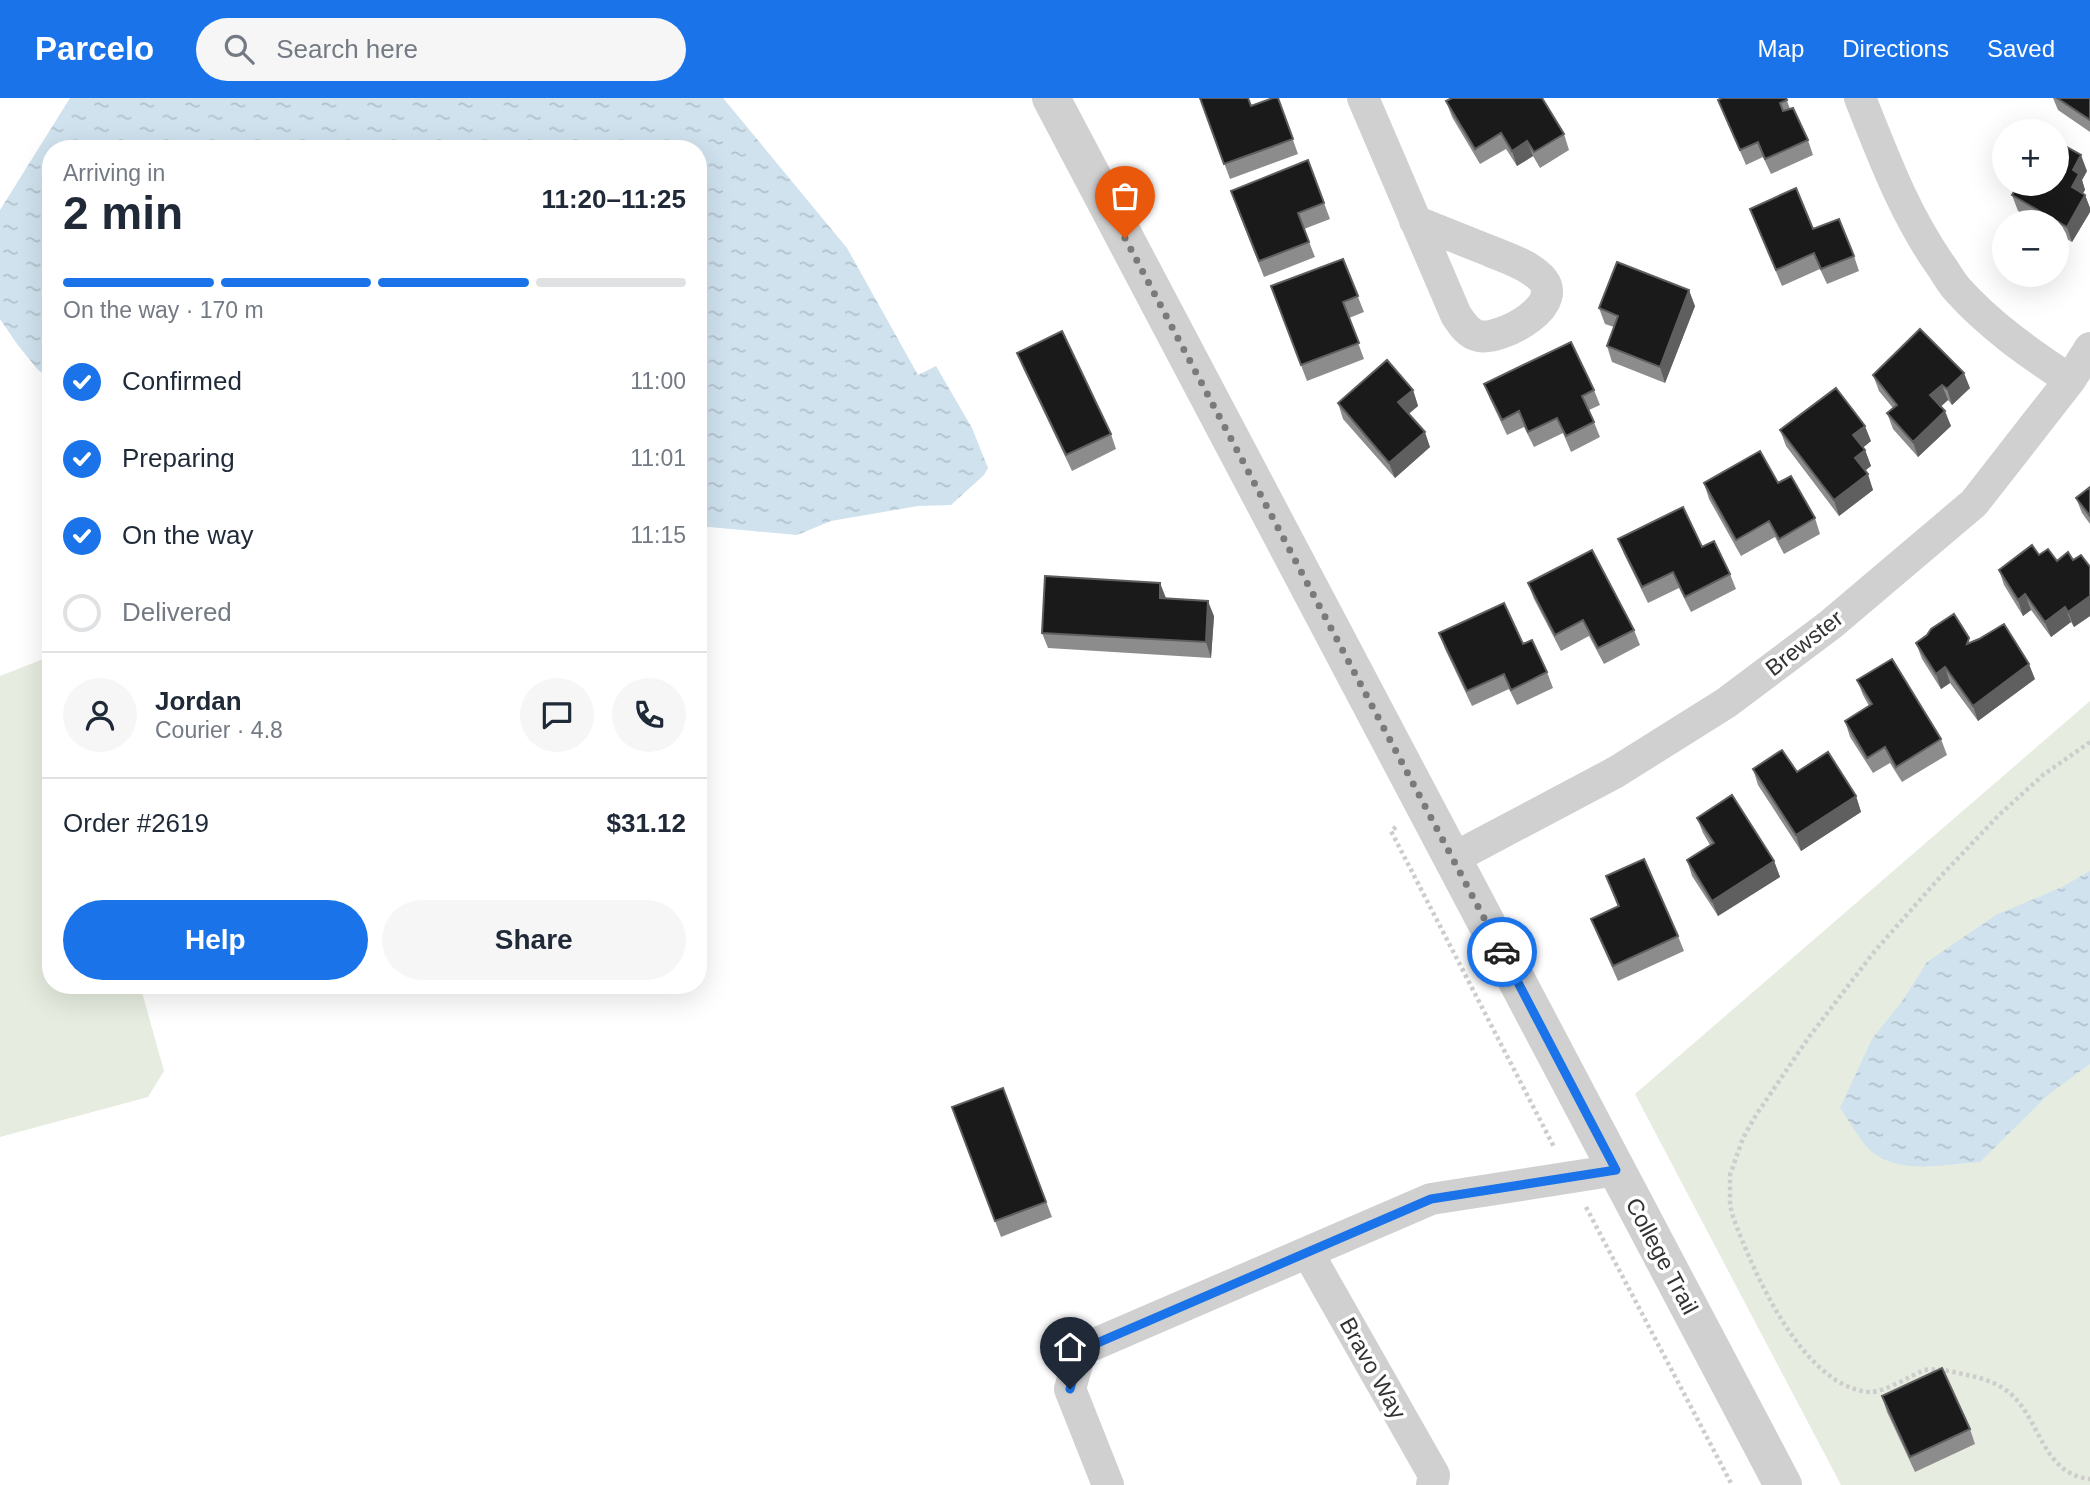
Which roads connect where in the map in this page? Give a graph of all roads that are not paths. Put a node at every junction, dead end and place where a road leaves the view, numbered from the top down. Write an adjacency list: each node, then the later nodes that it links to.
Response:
1 (1051, 98): 7 (street, College Trail)
2 (1363, 98): 4 (street)
3 (1860, 98): 6 (street)
4 (1415, 221)
5 (2090, 348): 6 (street, Brewster)
6 (2070, 380): 7 (street, Brewster)
7 (1452, 859): 8 (street, College Trail)
8 (1616, 1170): 9 (street); 12 (street, College Trail)
9 (1308, 1252): 10 (street); 11 (street, Bravo Way)
10 (1108, 1485)
11 (1432, 1485)
12 (1783, 1485)

